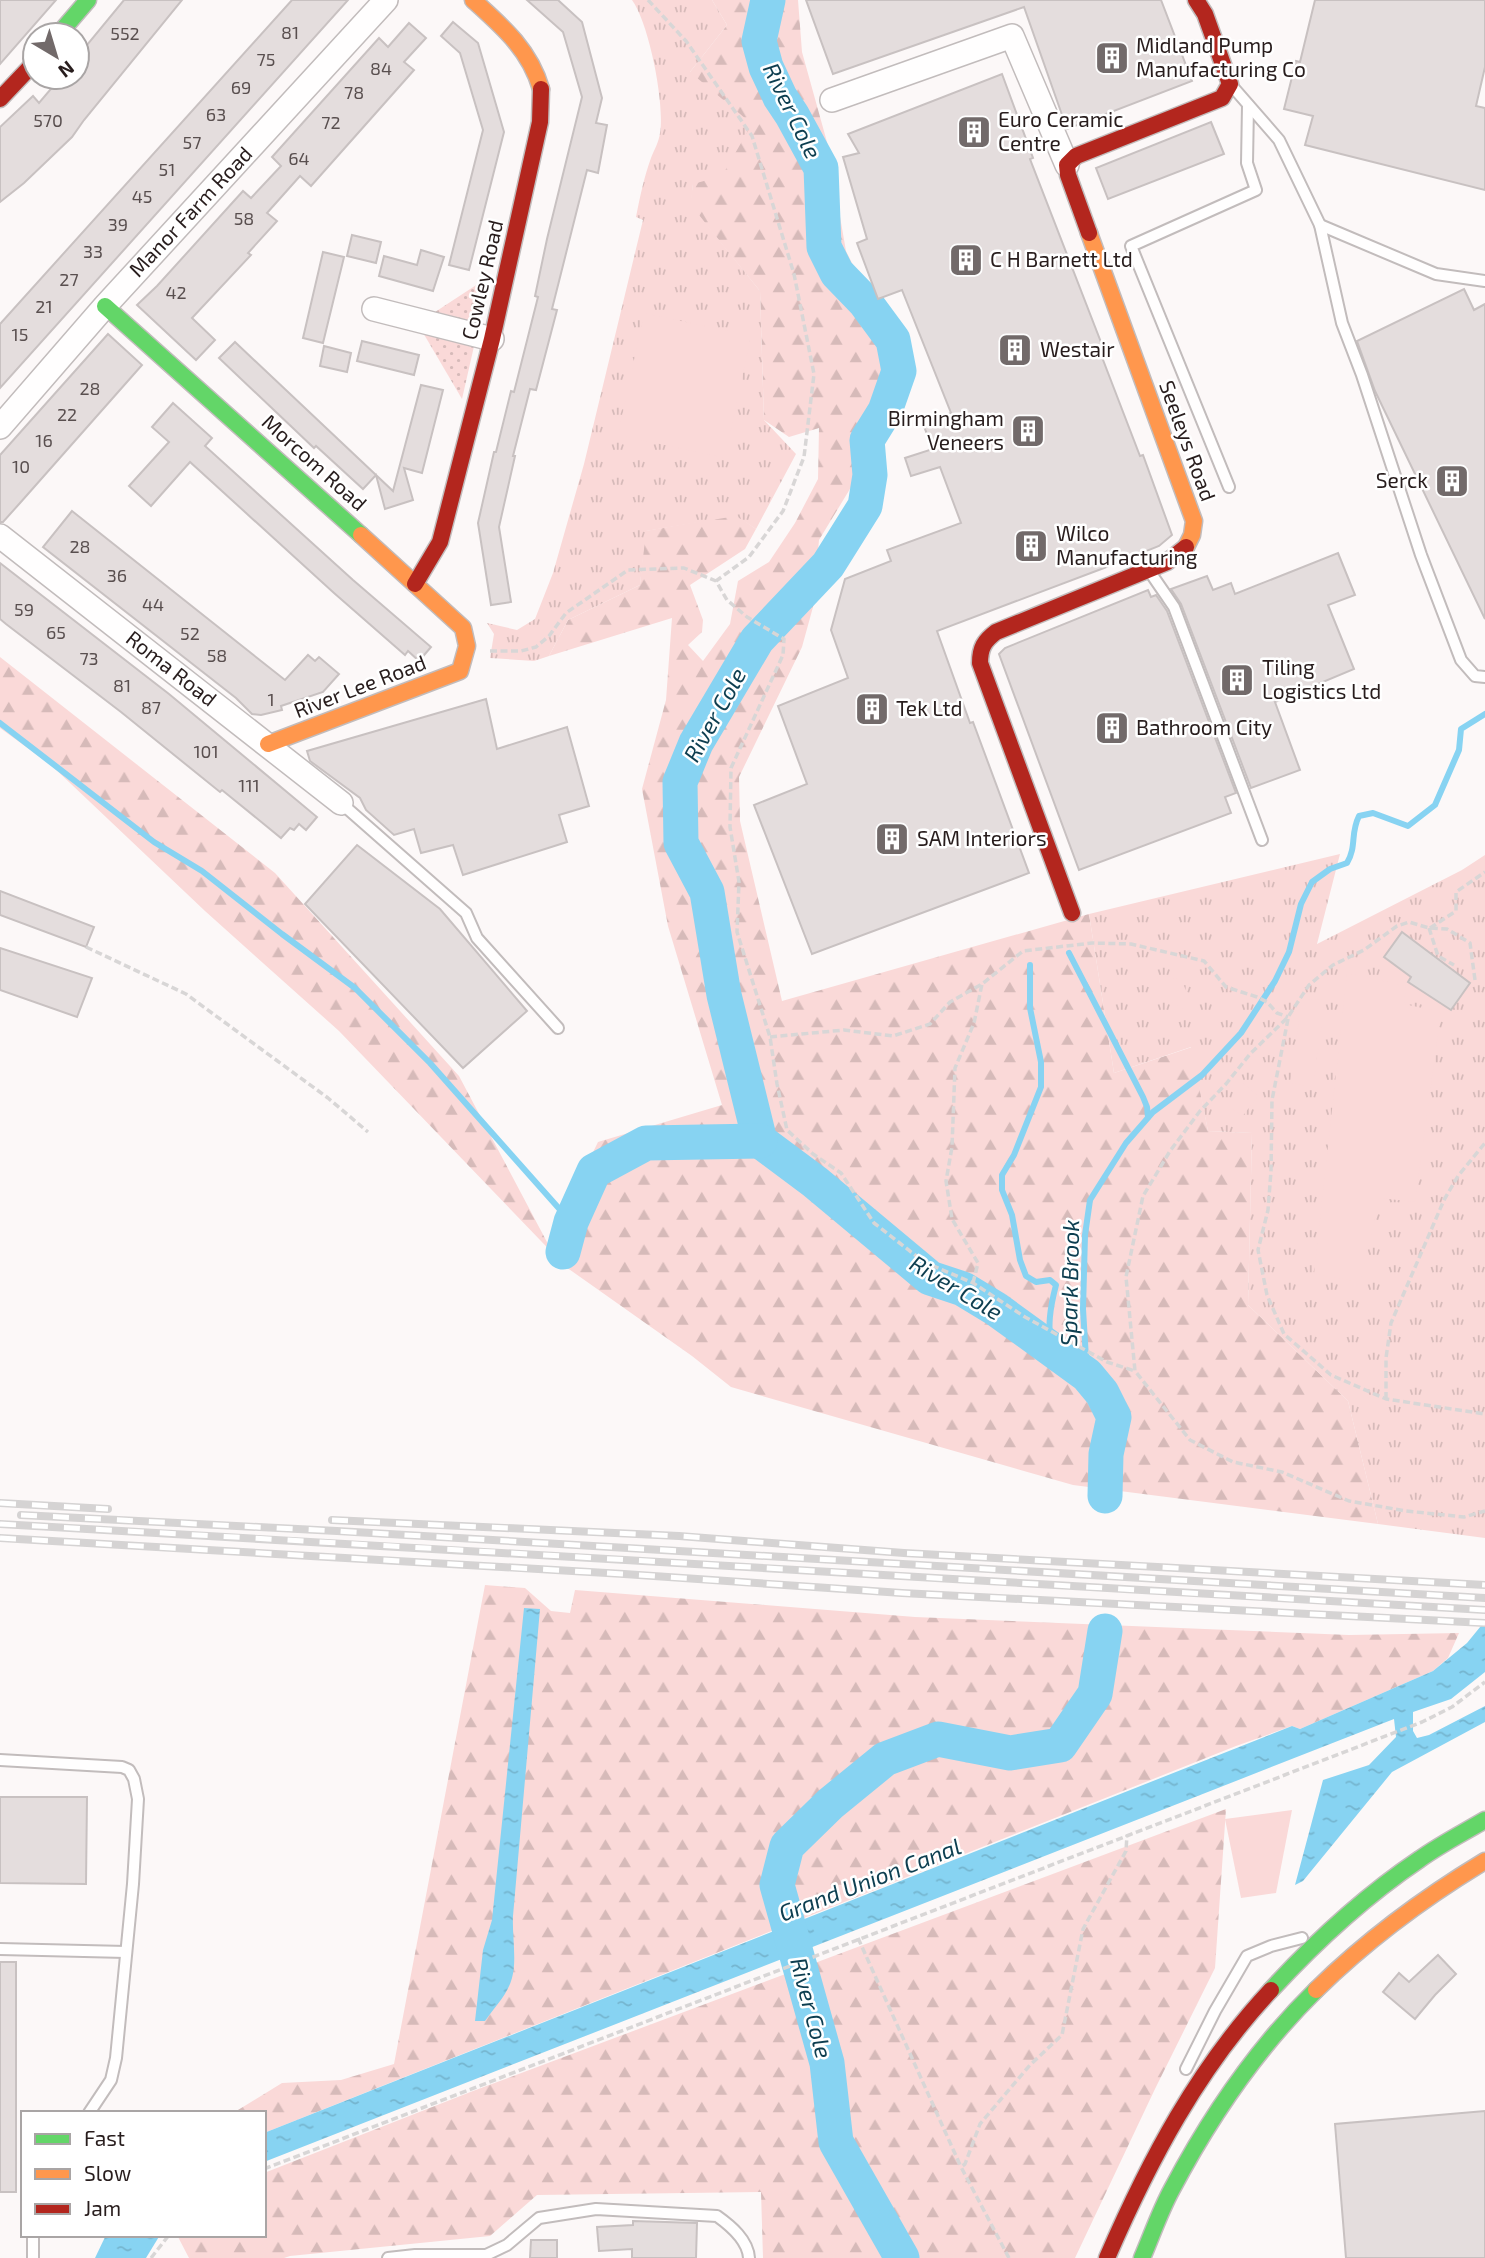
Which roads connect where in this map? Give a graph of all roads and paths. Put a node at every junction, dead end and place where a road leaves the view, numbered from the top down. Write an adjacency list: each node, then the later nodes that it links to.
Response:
1 (88, 0): 6 (main road)
2 (386, 0): 15 (street, Manor Farm Road)
3 (473, 0): 17 (main road, Cowley Road)
4 (648, 0): 22 (path)
5 (1196, 0): 8 (main road)
6 (70, 21)
7 (21, 77): 9 (main road)
8 (1230, 84): 11 (lane); 12 (main road)
9 (0, 99)
10 (832, 100): 12 (street)
11 (1248, 105): 13 (lane); 19 (lane)
12 (1067, 164): 21 (main road, Seeleys Road)
13 (1321, 225): 14 (lane); 25 (lane)
14 (1485, 281)
15 (105, 306): 18 (street, Manor Farm Road); 23 (main road, Morcom Road)
16 (373, 309): 17 (street)
17 (492, 339): 23 (main road, Cowley Road)
18 (0, 427)
19 (1229, 487)
20 (0, 536): 26 (street, Roma Road)
21 (1149, 570): 28 (lane); 30 (main road, Seeleys Road)
22 (716, 581): 24 (path); 38 (path)
23 (415, 583): 24 (main road, Morcom Road)
24 (463, 666): 26 (main road, River Lee Road)
25 (1485, 677)
26 (268, 744): 27 (street, Roma Road)
27 (341, 803): 37 (lane)
28 (1262, 840)
29 (1485, 872): 31 (path)
30 (1072, 913)
31 (1429, 928): 33 (path); 34 (path); 36 (path)
32 (86, 947): 39 (path)
33 (1454, 965)
34 (1475, 980)
35 (982, 984): 36 (path); 38 (path); 41 (path)
36 (1288, 1017): 42 (path); 43 (path)
37 (558, 1028)
38 (770, 1037): 41 (path)
39 (368, 1132)
40 (1485, 1143): 43 (path)
41 (973, 1283): 42 (path)
42 (1135, 1371): 45 (path)
43 (1386, 1399): 44 (path)
44 (1485, 1415)
45 (1485, 1511)
46 (1485, 1682): 49 (path)
47 (0, 1760): 56 (lane)
48 (1485, 1820): 53 (main road)
49 (1127, 1835): 54 (path); 60 (path)
50 (1485, 1861): 52 (main road)
51 (1485, 1873): 52 (street)
52 (1440, 1888): 69 (main road)
53 (1323, 1936): 57 (main road); 57 (lane)
54 (858, 1938): 59 (path); 60 (path)
55 (0, 1949): 56 (lane)
56 (126, 1952): 58 (lane)
57 (1186, 2100): 68 (main road)
58 (90, 2111)
59 (266, 2167)
60 (961, 2167): 67 (path)
61 (33, 2237): 63 (lane)
62 (167, 2237): 64 (path)
63 (33, 2258)
64 (151, 2258)
65 (388, 2258): 66 (lane)
66 (750, 2258)
67 (1009, 2258)
68 (1107, 2258)
69 (1142, 2258)

